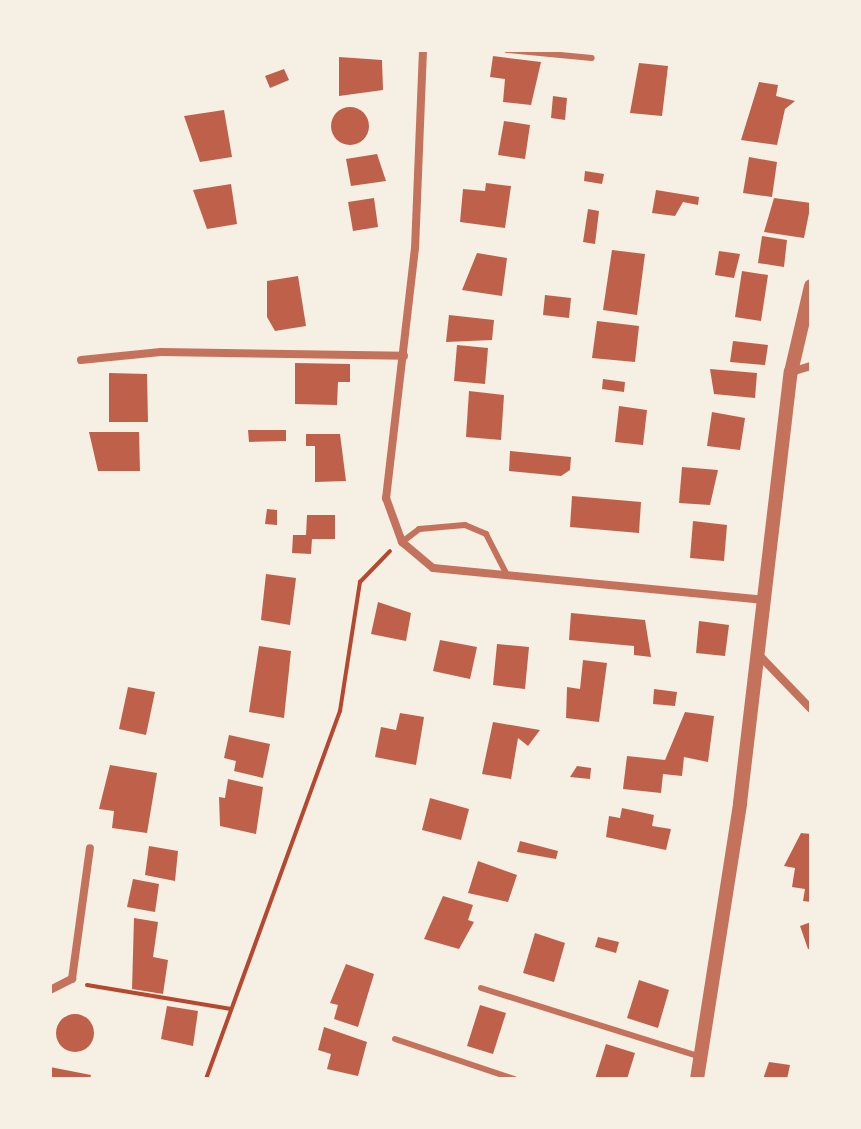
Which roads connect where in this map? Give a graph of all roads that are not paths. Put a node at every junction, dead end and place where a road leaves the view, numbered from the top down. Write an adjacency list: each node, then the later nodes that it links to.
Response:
1 (423, 50): 6 (street)
2 (507, 50): 3 (lane)
3 (592, 58)
4 (811, 286): 5 (street)
5 (806, 325): 9 (street)
6 (404, 356): 7 (street); 10 (street)
7 (81, 360)
8 (811, 366): 9 (street)
9 (791, 372): 12 (street)
10 (402, 542): 11 (street); 11 (lane)
11 (507, 575): 12 (street)
12 (764, 600): 13 (street)
13 (759, 655): 14 (street); 19 (street)
14 (811, 709)
15 (90, 848): 17 (street)
16 (481, 988): 19 (lane)
17 (50, 990)
18 (395, 1039): 20 (lane)
19 (701, 1057): 21 (street)
20 (514, 1079)
21 (697, 1079)

